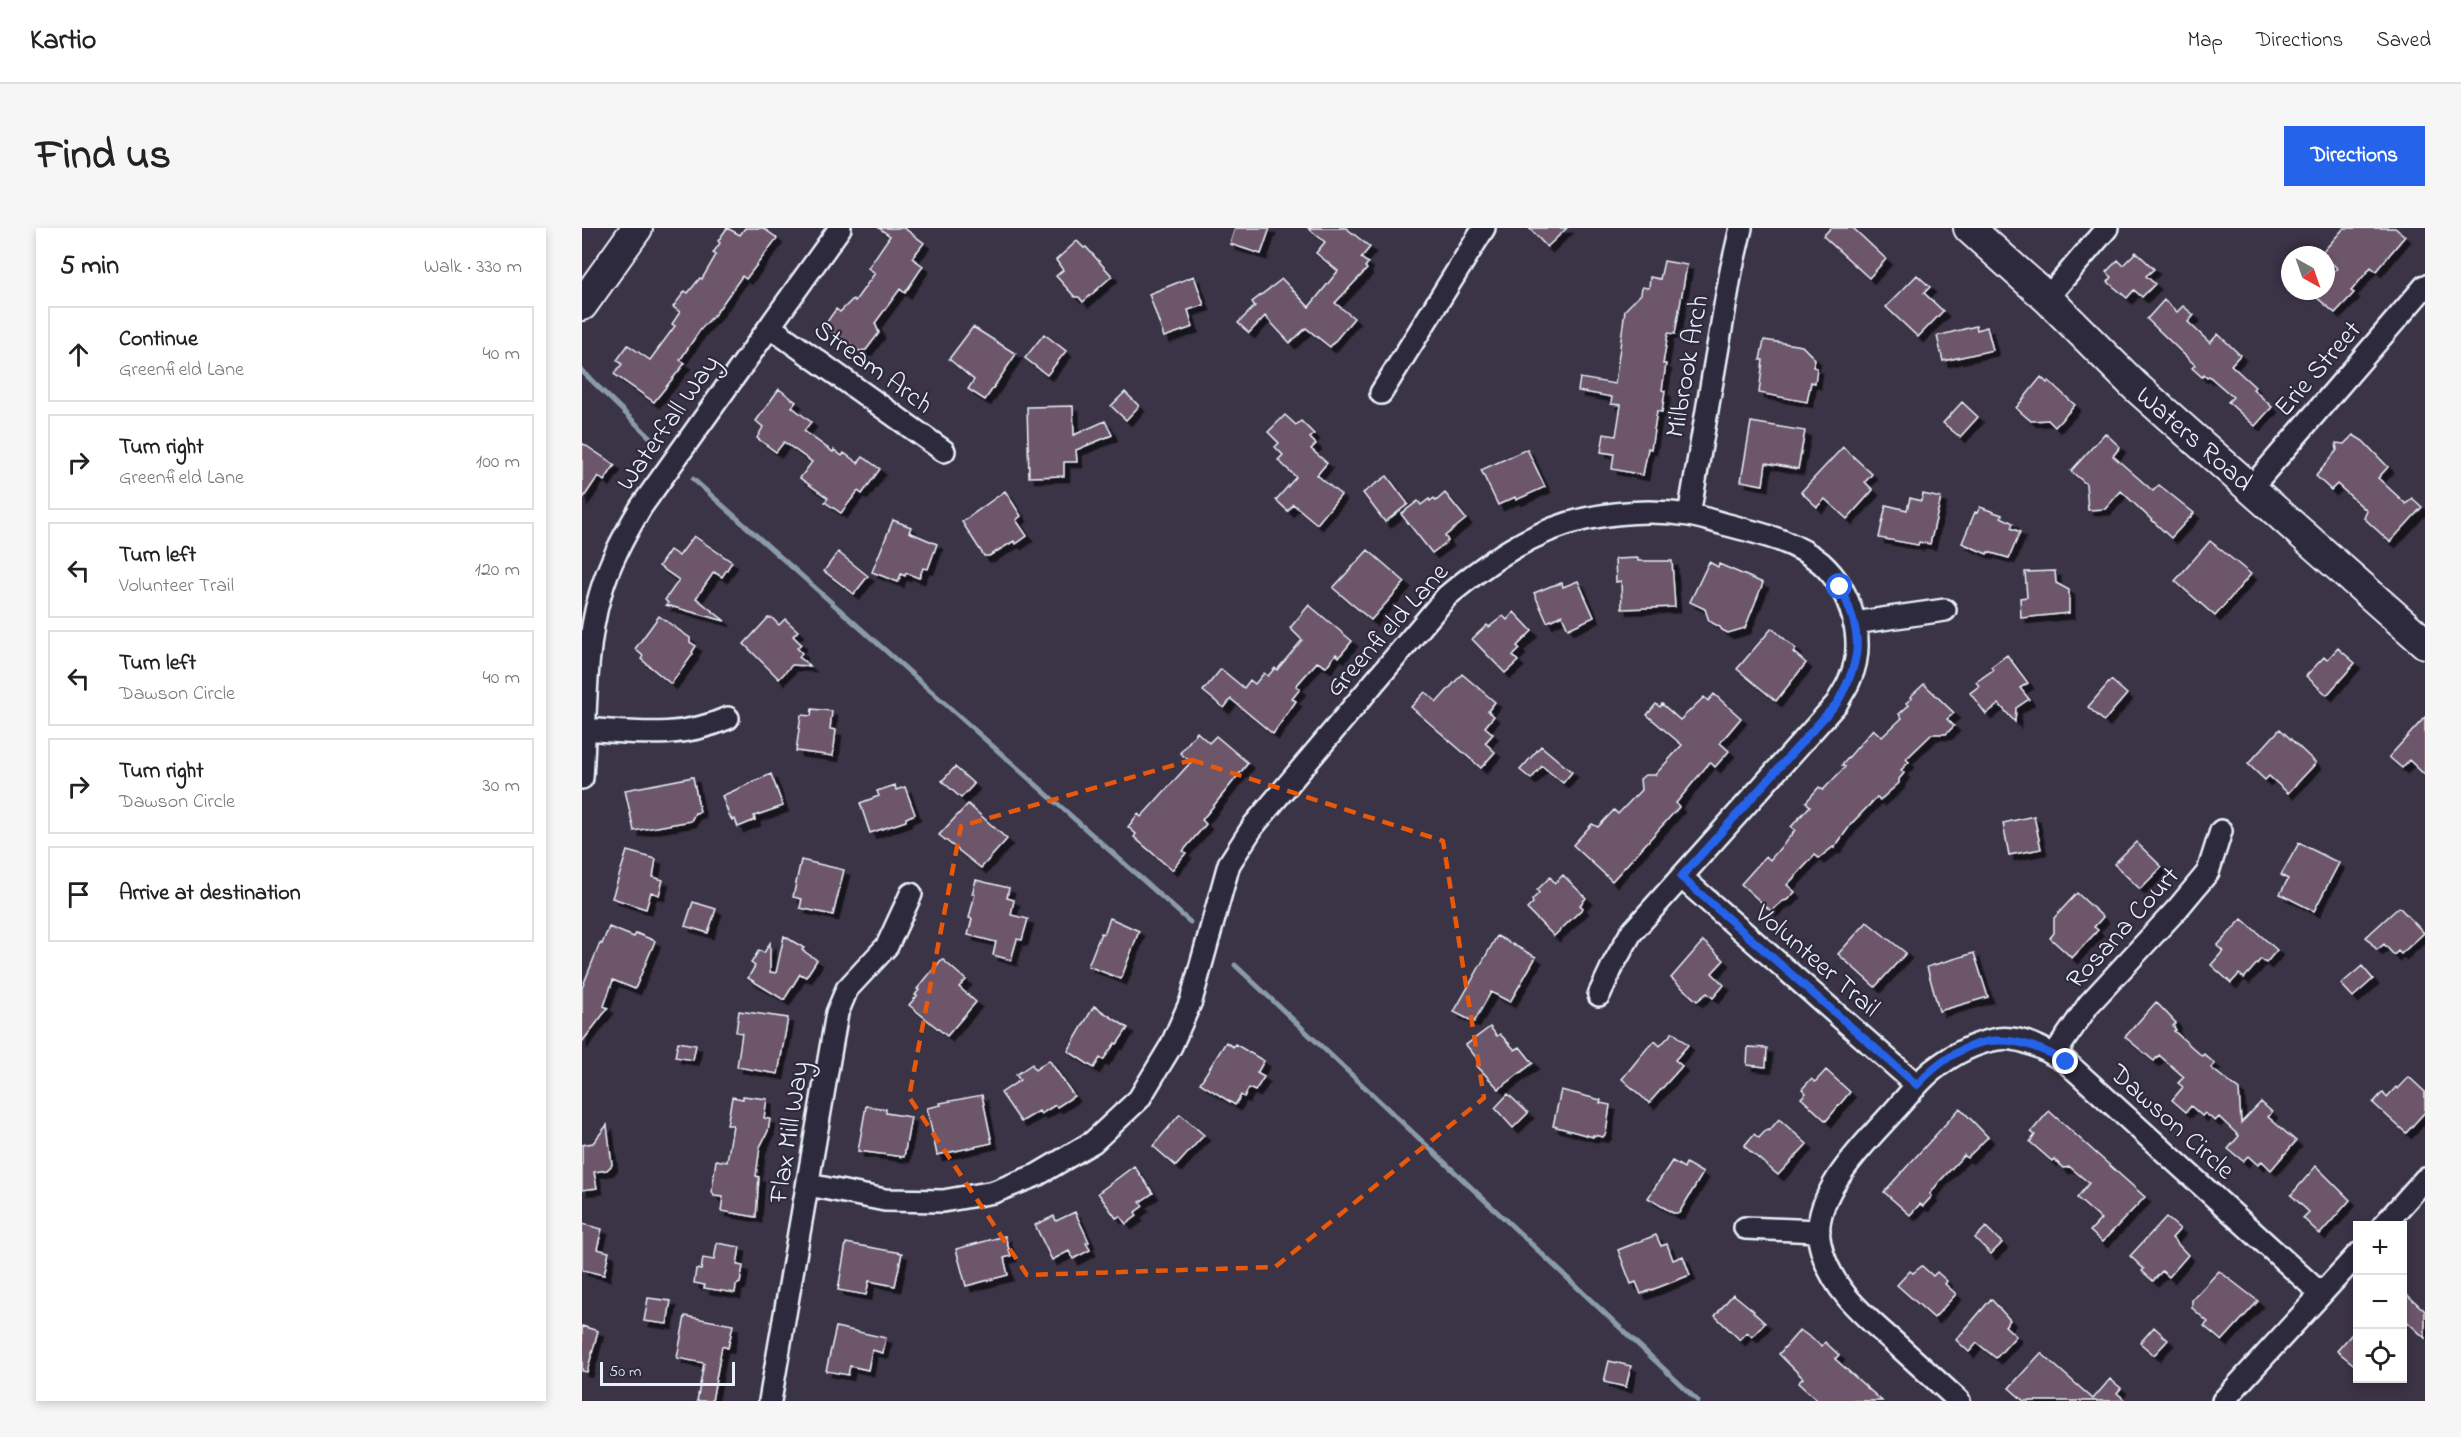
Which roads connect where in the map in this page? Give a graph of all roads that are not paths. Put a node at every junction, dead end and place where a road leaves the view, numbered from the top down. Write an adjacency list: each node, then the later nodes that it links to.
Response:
1 (637, 228): 9 (street)
2 (840, 228): 10 (street, Waterfall Way)
3 (1484, 228): 11 (street)
4 (1741, 228): 14 (street, Milbrook Arch)
5 (1969, 228): 8 (street, Waters Road)
6 (2107, 228): 8 (street)
7 (2425, 286): 13 (street, Erie Street)
8 (2047, 298): 13 (street, Waters Road)
9 (582, 305)
10 (770, 327): 12 (street, Stream Arch); 19 (street, Waterfall Way)
11 (1381, 393)
12 (944, 451)
13 (2251, 488): 17 (street, Waters Road)
14 (1689, 515): 16 (street, Greenfield Lane); 28 (street, Greenfield Lane)
15 (1945, 609): 16 (street)
16 (1854, 623): 22 (street, Greenfield Lane)
17 (2425, 644)
18 (728, 718): 19 (street)
19 (584, 729): 20 (street, Waterfall Way)
20 (582, 778)
21 (2221, 831): 25 (street, Rosana Court)
22 (1681, 877): 24 (street, Greenfield Lane); 26 (street, Volunteer Trail)
23 (911, 894): 28 (street, Flax Mill Way)
24 (1599, 995)
25 (2054, 1055): 26 (street, Dawson Circle); 33 (street, Dawson Circle)
26 (1917, 1085): 31 (street, Dawson Circle)
27 (2425, 1179): 29 (street)
28 (809, 1185): 34 (street, Flax Mill Way)
29 (2387, 1221)
30 (1745, 1228): 31 (street)
31 (1819, 1231): 35 (street, Dawson Circle)
32 (2353, 1259): 33 (street)
33 (2321, 1294): 36 (street)
34 (771, 1401)
35 (1959, 1401)
36 (2223, 1401)

